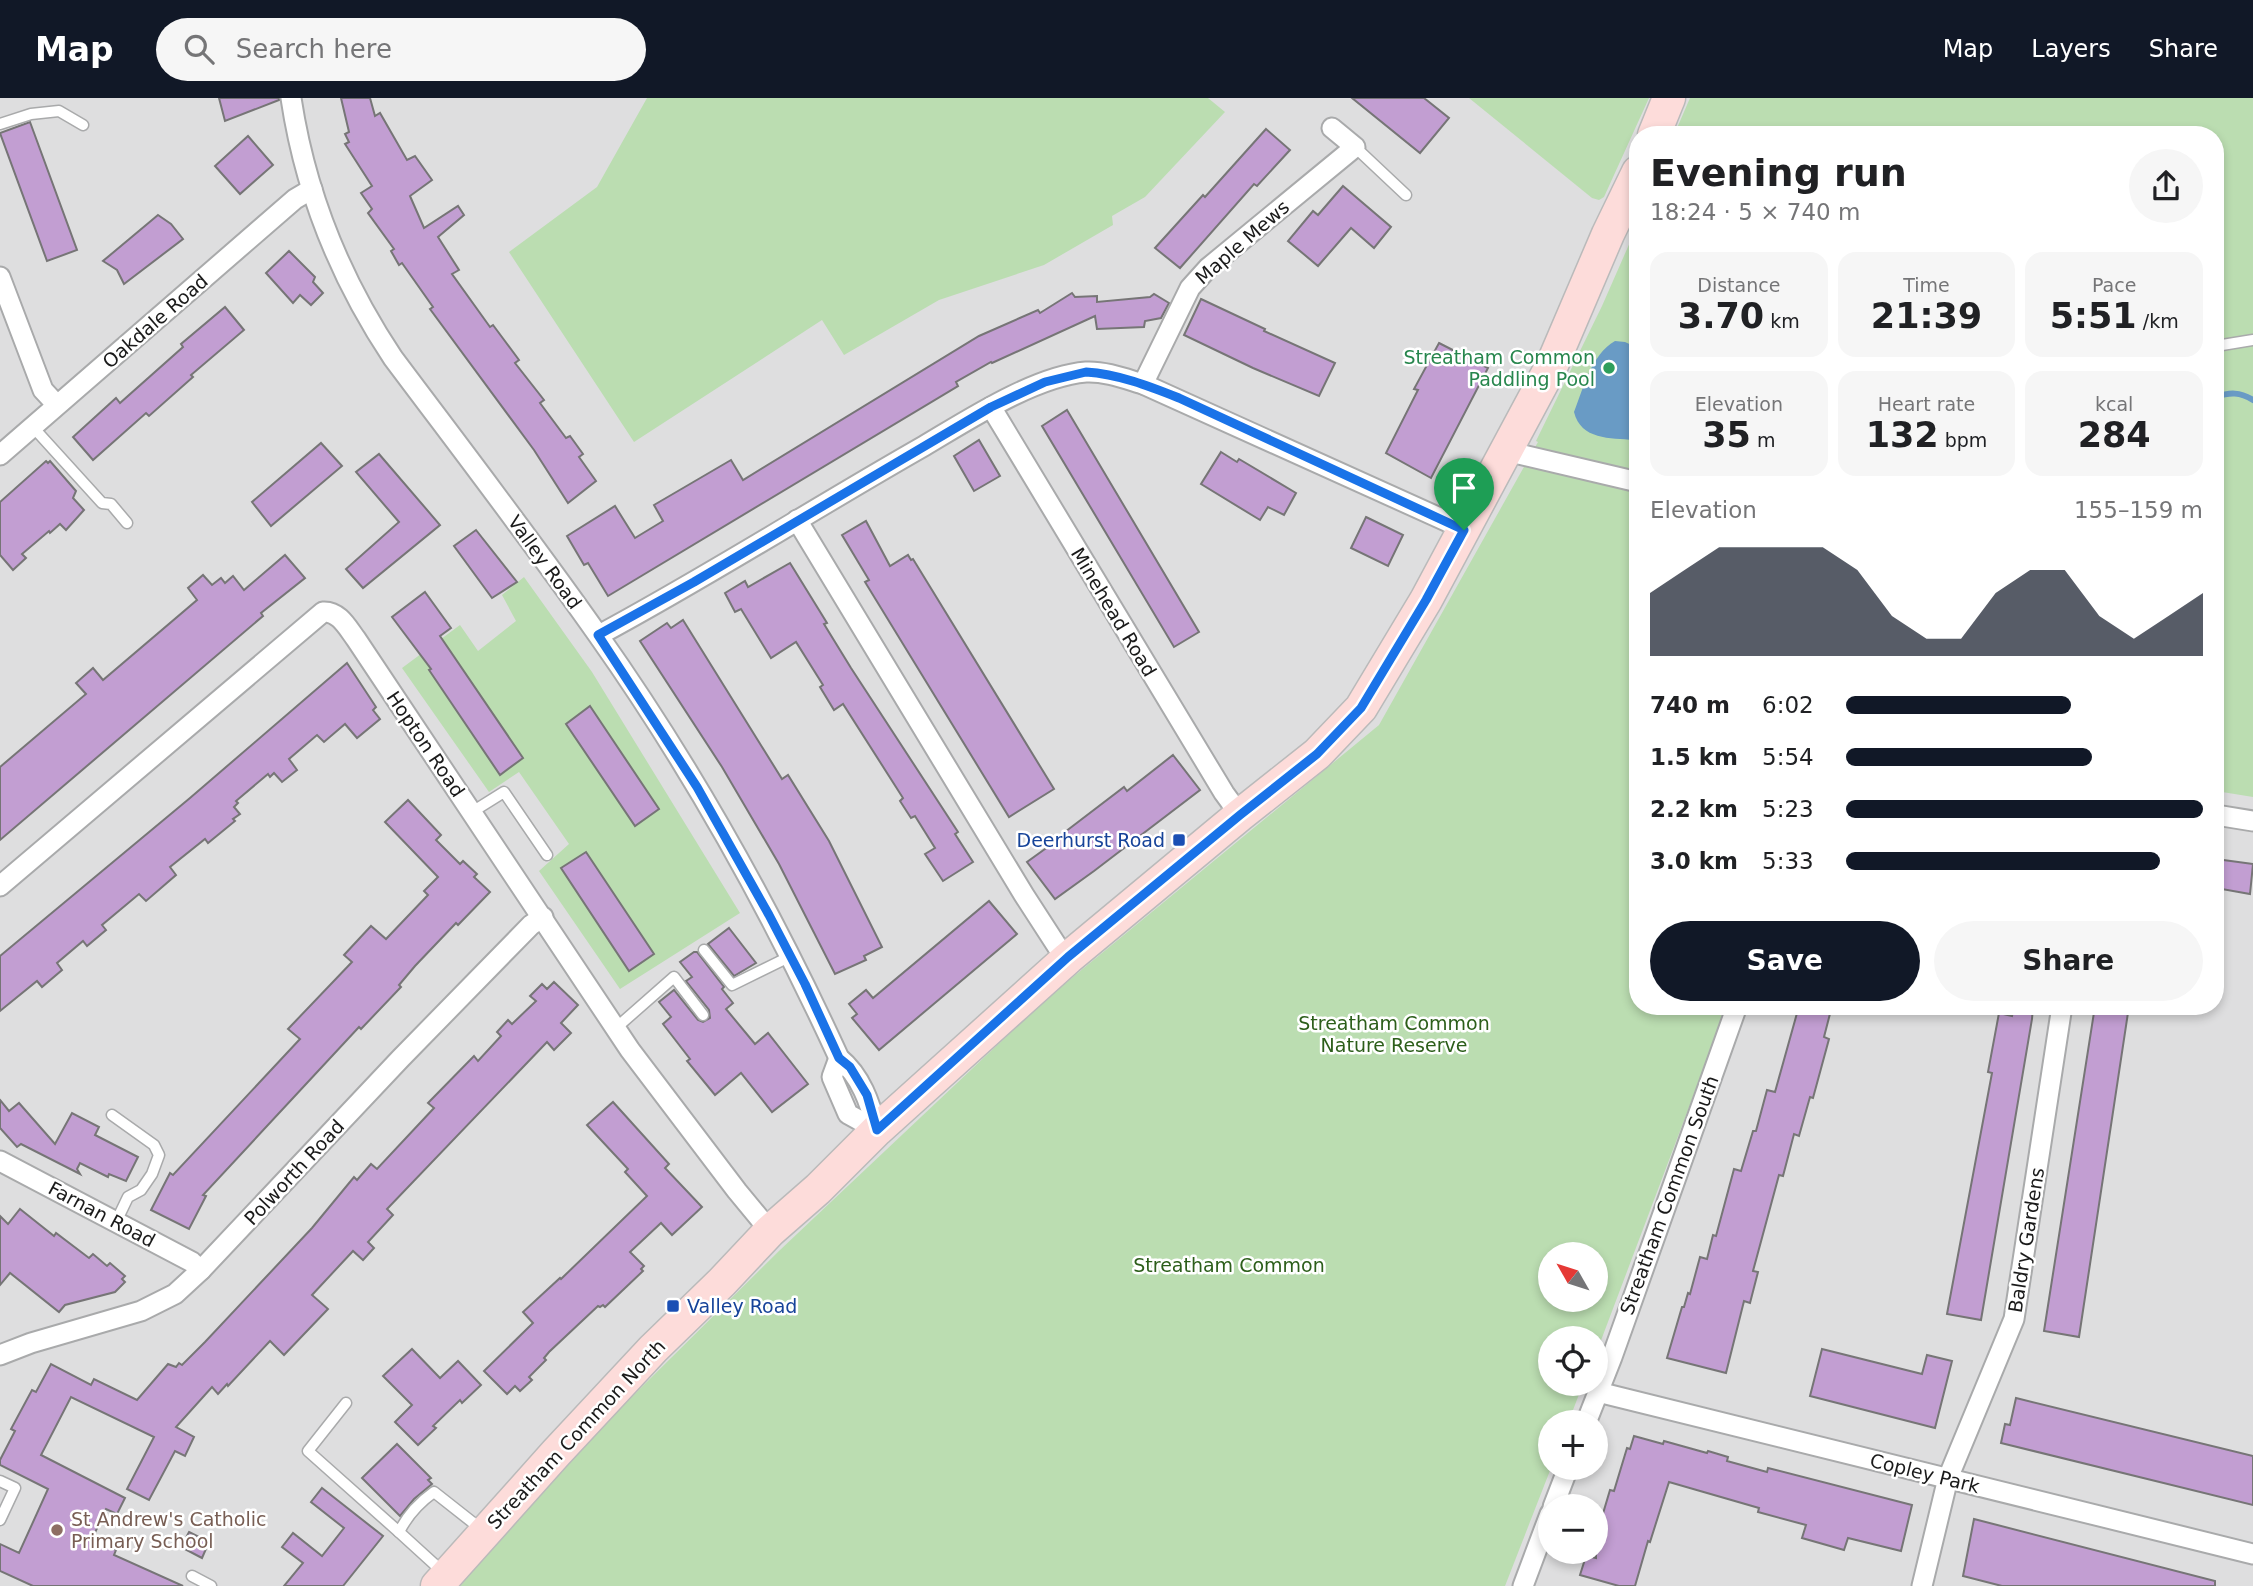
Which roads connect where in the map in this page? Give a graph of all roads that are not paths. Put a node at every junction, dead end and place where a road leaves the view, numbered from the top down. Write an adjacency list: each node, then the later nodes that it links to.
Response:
1 (291, 98): 8 (street, Valley Road)
2 (1669, 98): 5 (main road)
3 (0, 124): 4 (lane)
4 (83, 125)
5 (1658, 126)
6 (1332, 128): 7 (street)
7 (1355, 147): 10 (lane); 14 (street, Maple Mews)
8 (312, 189): 15 (street, Oakdale Road); 24 (street, Valley Road)
9 (1629, 191): 18 (main road, Streatham Common North)
10 (1406, 195)
11 (0, 277): 15 (street)
12 (2253, 340): 13 (lane)
13 (2224, 345)
14 (1143, 384): 16 (street); 23 (street)
15 (56, 404): 17 (street, Oakdale Road)
16 (991, 407): 21 (street); 26 (street, Minehead Road)
17 (32, 426): 19 (street, Oakdale Road); 22 (lane)
18 (1506, 451): 20 (street); 23 (main road, Streatham Common North)
19 (0, 455)
20 (1629, 480)
21 (797, 520): 24 (street); 34 (street)
22 (127, 523)
23 (1464, 530): 26 (main road, Streatham Common North)
24 (598, 635): 33 (street, Valley Road)
25 (472, 811): 29 (lane); 30 (street, Hopton Road); 31 (street, Hopton Road)
26 (1240, 815): 34 (main road, Streatham Common North)
27 (2224, 816): 28 (street)
28 (2253, 821)
29 (547, 855)
30 (0, 886)
31 (543, 917): 38 (street, Hopton Road); 44 (street, Polworth Road)
32 (705, 950): 33 (lane)
33 (791, 955): 40 (street, Valley Road)
34 (1068, 957): 40 (main road, Streatham Common North)
35 (703, 1015): 38 (lane)
36 (1734, 1015): 46 (street, Streatham Common South)
37 (2061, 1015): 49 (street, Baldry Gardens)
38 (616, 1028): 43 (street, Hopton Road)
39 (112, 1115): 42 (lane)
40 (877, 1130): 43 (main road, Streatham Common North)
41 (0, 1161): 42 (street, Farnan Road)
42 (116, 1222): 44 (street, Farnan Road)
43 (770, 1231): 53 (main road, Streatham Common North)
44 (201, 1270): 45 (street, Polworth Road)
45 (0, 1355)
46 (1608, 1364)
47 (1608, 1394): 49 (street, Copley Park)
48 (346, 1403): 52 (lane)
49 (1948, 1478): 55 (street, Copley Park); 60 (street, Baldry Gardens)
50 (0, 1480): 51 (lane)
51 (0, 1520)
52 (399, 1532): 53 (lane); 57 (lane)
53 (486, 1532): 57 (main road, Streatham Common North)
54 (1538, 1546): 59 (street)
55 (2253, 1554)
56 (192, 1576): 58 (lane)
57 (442, 1581)
58 (211, 1586)
59 (1523, 1586)
60 (1922, 1586)

